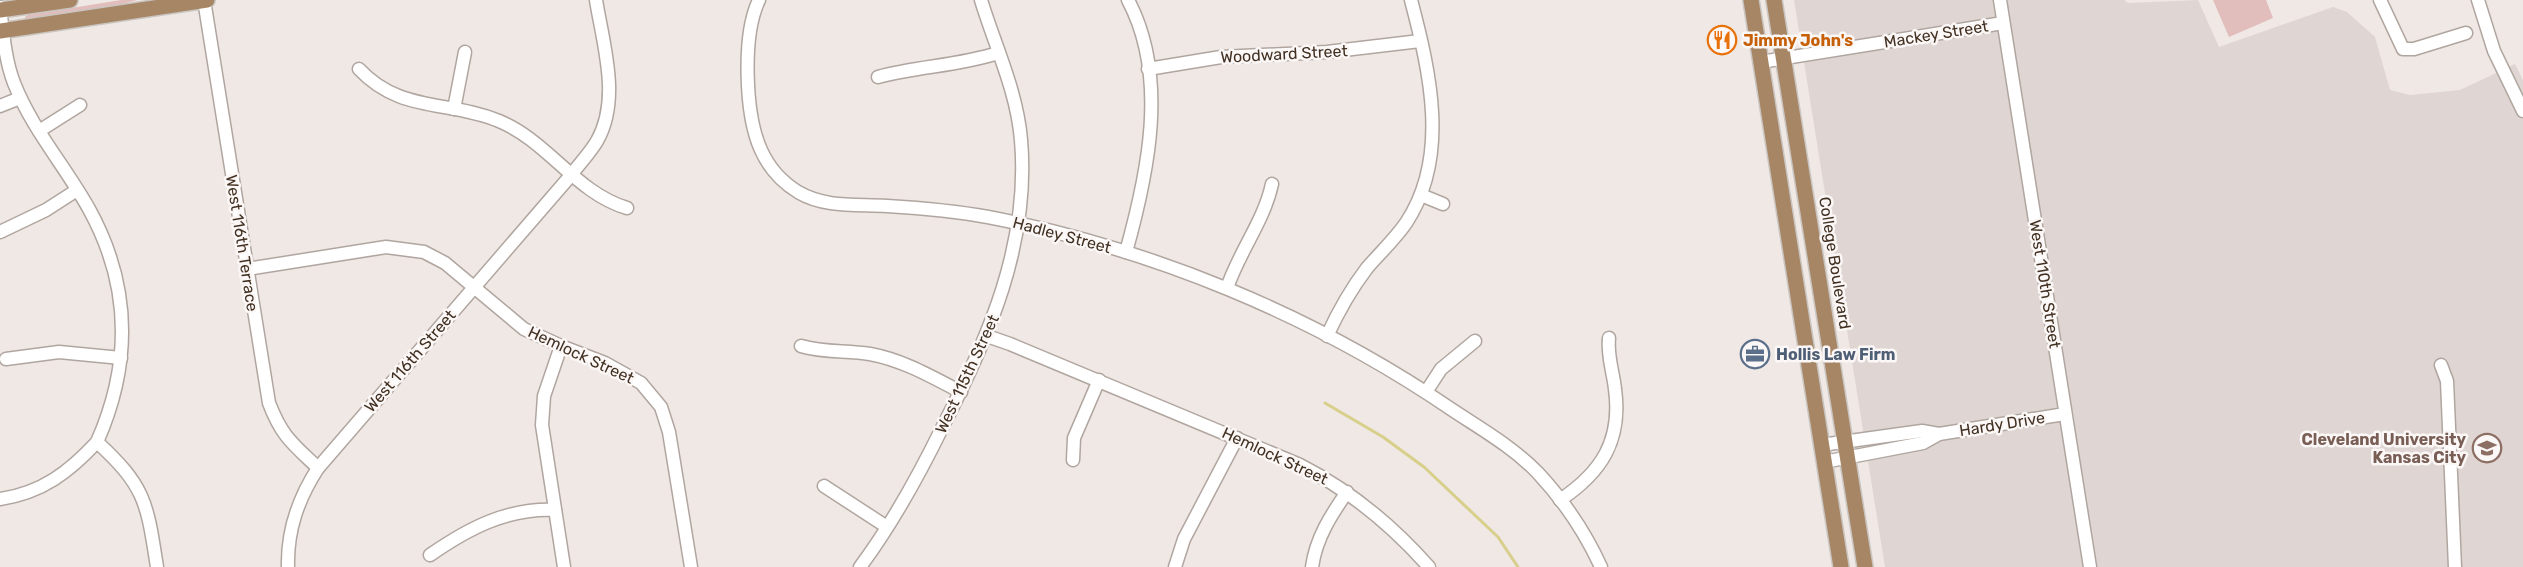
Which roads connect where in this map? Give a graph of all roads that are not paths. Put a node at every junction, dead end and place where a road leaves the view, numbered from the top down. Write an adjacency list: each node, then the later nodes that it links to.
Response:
1 (70, 0): 13 (main road)
2 (205, 0): 15 (main road); 40 (street, West 116th Terrace)
3 (596, 0): 31 (street, West 116th Street)
4 (759, 0): 37 (street, Hadley Street)
5 (981, 0): 19 (street, West 115th Street)
6 (1128, 0): 23 (street)
7 (1411, 0): 17 (street)
8 (1751, 0): 21 (main road)
9 (1774, 0): 20 (main road, College Boulevard)
10 (2000, 0): 14 (street, West 110th Street)
11 (2380, 0): 16 (street)
12 (2478, 0): 29 (street)
13 (0, 9): 15 (street)
14 (2003, 23): 20 (street, Mackey Street); 55 (street, West 110th Street)
15 (2, 31): 25 (street)
16 (2466, 33)
17 (1420, 40): 23 (street, Woodward Street); 34 (street)
18 (465, 52): 28 (street)
19 (998, 53): 24 (street); 37 (street, West 115th Street)
20 (1784, 58): 21 (street, Mackey Street); 59 (main road, College Boulevard)
21 (1761, 62): 60 (main road)
22 (359, 69): 28 (street)
23 (1148, 69): 39 (street)
24 (878, 77)
25 (20, 98): 27 (street); 30 (street)
26 (80, 105): 30 (street)
27 (0, 106)
28 (454, 110): 31 (street)
29 (2523, 111)
30 (39, 131): 33 (street)
31 (572, 174): 36 (street); 41 (street, West 116th Street)
32 (1272, 184): 42 (street)
33 (77, 190): 38 (street); 49 (street)
34 (1421, 195): 35 (street); 44 (street)
35 (1443, 204)
36 (627, 208)
37 (1017, 223): 39 (street, Hadley Street); 43 (street, West 115th Street)
38 (0, 231)
39 (1126, 252): 42 (street, Hadley Street)
40 (247, 269): 41 (street, Hemlock Street); 64 (street, West 116th Terrace)
41 (474, 287): 47 (street, Hemlock Street); 64 (street, West 116th Street)
42 (1227, 288): 44 (street, Hadley Street)
43 (987, 336): 52 (street, Hemlock Street); 53 (street, West 115th Street)
44 (1327, 336): 54 (street, Hadley Street)
45 (1609, 338): 68 (street)
46 (1475, 341): 54 (street)
47 (561, 346): 69 (street); 75 (street, Hemlock Street)
48 (801, 346): 53 (street)
49 (121, 358): 50 (street); 58 (street)
50 (6, 359)
51 (2442, 365): 84 (street)
52 (1099, 380): 57 (street, Hemlock Street); 62 (street)
53 (961, 392): 70 (street, West 115th Street)
54 (1426, 392): 68 (street, Hadley Street)
55 (2066, 414): 56 (street, Hardy Drive); 83 (street, West 110th Street)
56 (1939, 434): 59 (street, Hardy Drive); 61 (street, Hardy Drive)
57 (1237, 438): 66 (street, Hemlock Street); 77 (street)
58 (97, 442): 67 (street); 72 (street)
59 (1845, 442): 60 (street, Hardy Drive); 61 (main road, College Boulevard)
60 (1821, 445): 63 (main road)
61 (1847, 458): 63 (street, Hardy Drive); 82 (main road, College Boulevard)
62 (1073, 460)
63 (1824, 462): 81 (main road)
64 (318, 468): 73 (street, West 116th Street)
65 (824, 486): 70 (street)
66 (1347, 492): 78 (street); 79 (street, Hemlock Street)
67 (0, 499)
68 (1560, 500): 80 (street, Hadley Street)
69 (555, 510): 71 (street); 74 (street)
70 (887, 527): 76 (street, West 115th Street)
71 (430, 555)
72 (157, 567)
73 (288, 567)
74 (564, 567)
75 (691, 567)
76 (860, 567)
77 (1175, 567)
78 (1312, 567)
79 (1429, 567)
80 (1601, 567)
81 (1841, 567)
82 (1865, 567)
83 (2090, 567)
84 (2455, 567)

